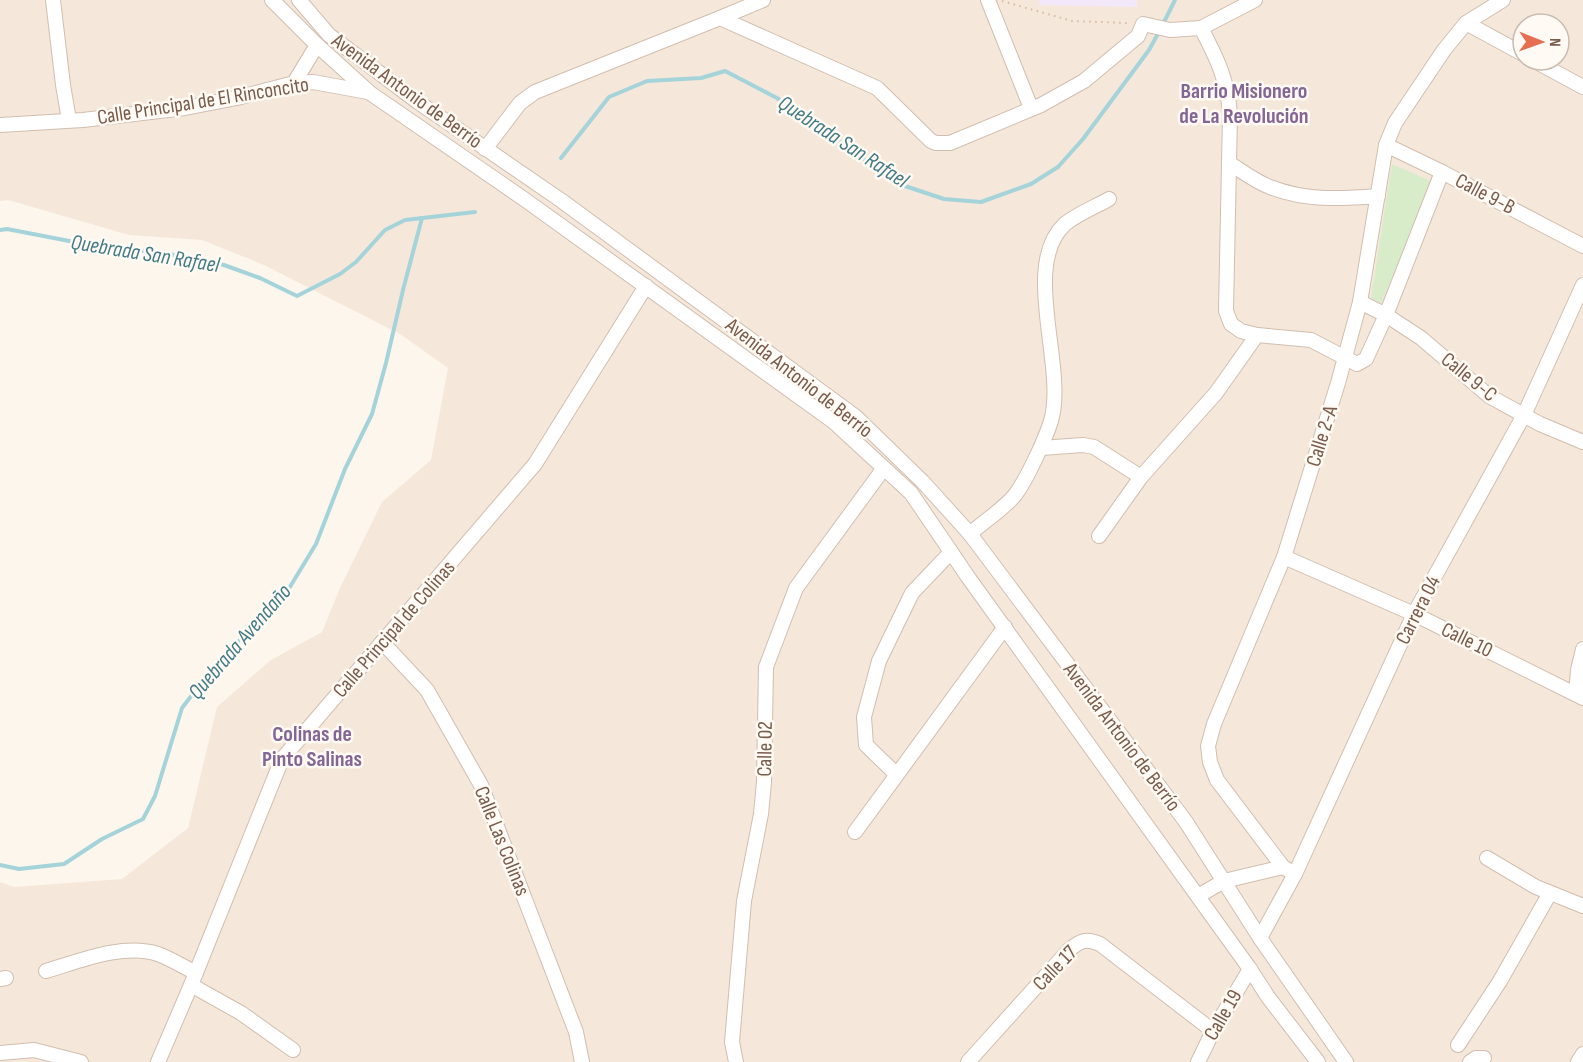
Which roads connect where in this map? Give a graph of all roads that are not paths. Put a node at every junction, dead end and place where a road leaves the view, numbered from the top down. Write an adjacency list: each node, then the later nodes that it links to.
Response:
1 (53, 0): 18 (street)
2 (272, 0): 11 (street, Avenida Antonio de Berrío)
3 (299, 0): 21 (street, Avenida Antonio de Berrío)
4 (763, 0): 8 (street)
5 (988, 0): 17 (street)
6 (1255, 0): 10 (street)
7 (1503, 0): 9 (street, Calle 2-A)
8 (720, 18): 17 (street); 21 (street)
9 (1466, 23): 12 (street); 20 (street, Calle 2-A)
10 (1202, 28): 17 (street); 22 (street)
11 (317, 45): 14 (street); 16 (street, Avenida Antonio de Berrío)
12 (1511, 47)
13 (1555, 72): 15 (street)
14 (294, 82): 16 (street, Calle Principal de El Rinconcito); 18 (street, Calle Principal de El Rinconcito)
15 (1583, 87)
16 (370, 93): 28 (street, Avenida Antonio de Berrío)
17 (1031, 108)
18 (69, 120): 19 (street, Calle Principal de El Rinconcito)
19 (0, 125)
20 (1386, 145): 23 (street, Calle 9-B); 24 (street, Calle 2-A)
21 (485, 149): 38 (street, Avenida Antonio de Berrío)
22 (1229, 163): 24 (street); 31 (street)
23 (1442, 172): 26 (street, Calle 9-B); 30 (street)
24 (1377, 196): 29 (street, Calle 2-A)
25 (1109, 199): 35 (street)
26 (1583, 246)
27 (1583, 285): 33 (street, Carrera 04)
28 (646, 286): 36 (street, Avenida Antonio de Berrío); 44 (street, Calle Principal de Colinas)
29 (1360, 302): 30 (street, Calle 9-C); 32 (street, Calle 2-A)
30 (1386, 315): 32 (street); 33 (street, Calle 9-C)
31 (1257, 335): 32 (street); 37 (street)
32 (1345, 357): 41 (street, Calle 2-A)
33 (1524, 415): 34 (street, Calle 9-C); 42 (street, Carrera 04)
34 (1583, 442)
35 (1041, 448): 37 (street); 38 (street)
36 (884, 468): 40 (street, Avenida Antonio de Berrío); 67 (street, Calle 02)
37 (1141, 477): 39 (street)
38 (970, 534): 51 (street, Avenida Antonio de Berrío)
39 (1099, 536)
40 (951, 552): 43 (street, Avenida Antonio de Berrío); 47 (street)
41 (1284, 557): 42 (street, Calle 10); 50 (street, Calle 2-A)
42 (1414, 614): 46 (street, Calle 10); 50 (street, Carrera 04)
43 (1005, 627): 47 (street); 53 (street, Avenida Antonio de Berrío)
44 (382, 642): 58 (street, Calle Principal de Colinas); 66 (street, Calle Las Colinas)
45 (1583, 649): 46 (street)
46 (1580, 696)
47 (896, 774): 48 (street)
48 (855, 832)
49 (1487, 858): 52 (street)
50 (1289, 871): 51 (street); 55 (street, Carrera 04)
51 (1224, 881): 53 (street); 55 (street, Avenida Antonio de Berrío)
52 (1550, 893): 54 (street); 60 (street)
53 (1198, 896): 56 (street, Avenida Antonio de Berrío)
54 (1583, 906)
55 (1260, 938): 71 (street, Avenida Antonio de Berrío)
56 (1250, 969): 59 (street, Calle 19); 70 (street, Avenida Antonio de Berrío)
57 (46, 970): 58 (street)
58 (194, 979): 61 (street); 65 (street, Calle Principal de Colinas)
59 (1213, 1031): 68 (street, Calle 17); 69 (street, Calle 19)
60 (1458, 1045)
61 (293, 1050)
62 (0, 1053): 64 (street)
63 (1583, 1054): 72 (street)
64 (81, 1062)
65 (158, 1062)
66 (582, 1062)
67 (736, 1062)
68 (968, 1062)
69 (1198, 1062)
70 (1318, 1062)
71 (1346, 1062)
72 (1578, 1062)

